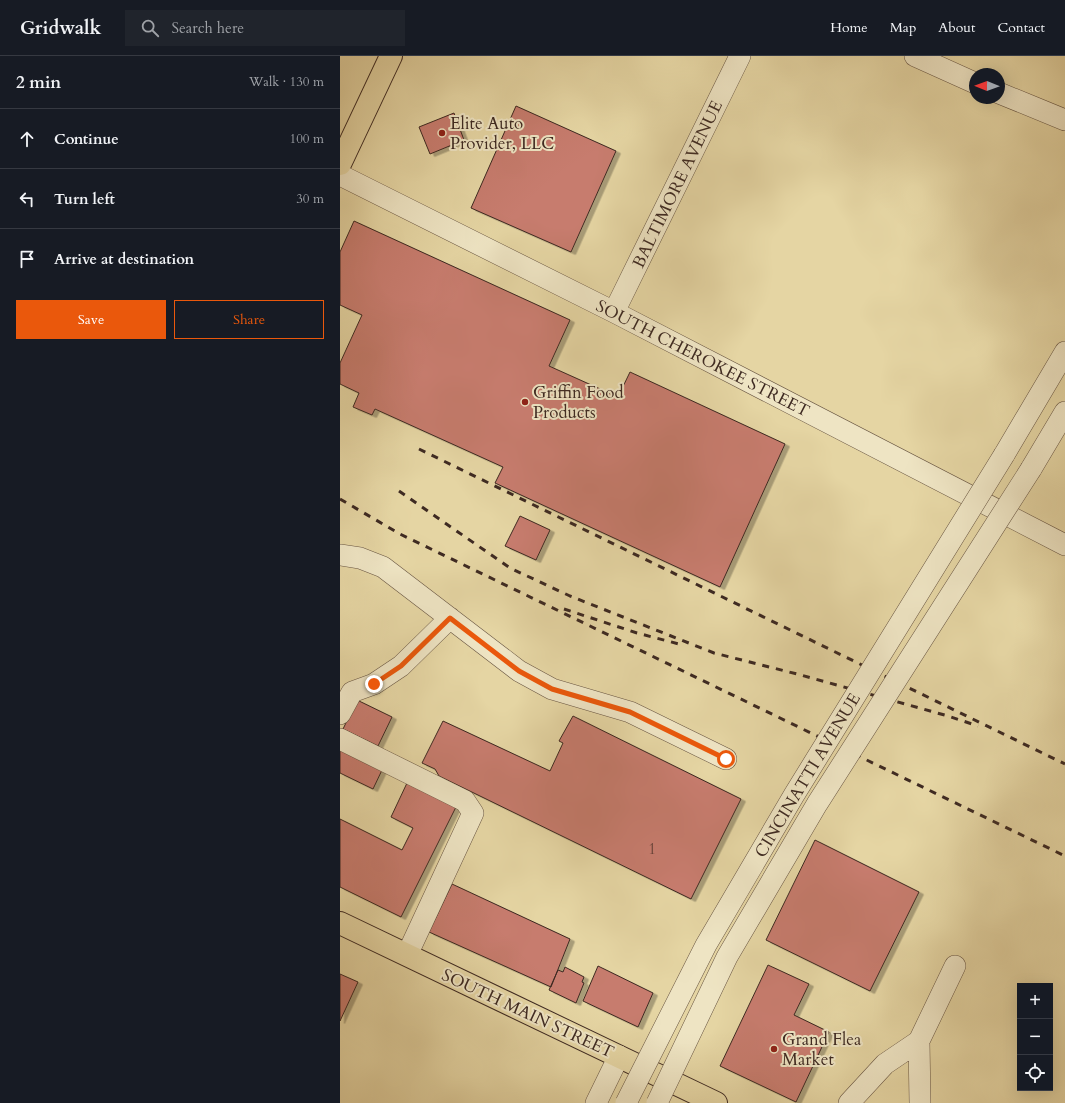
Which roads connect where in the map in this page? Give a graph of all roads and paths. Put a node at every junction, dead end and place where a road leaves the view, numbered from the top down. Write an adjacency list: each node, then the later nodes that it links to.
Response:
1 (391, 56): 7 (main road)
2 (740, 56): 9 (street, BALTIMORE AVENUE)
3 (915, 56): 4 (street)
4 (969, 80)
5 (1005, 95): 6 (street)
6 (1065, 120)
7 (340, 164)
8 (340, 175): 9 (street, SOUTH CHEROKEE STREET)
9 (614, 312): 12 (street, SOUTH CHEROKEE STREET)
10 (1065, 352): 24 (street, CINCINATTI AVENUE, bridge)
11 (1065, 412): 25 (street, CINCINATTI AVENUE, bridge)
12 (1065, 545)
13 (340, 556): 14 (street)
14 (450, 618): 15 (street); 17 (street)
15 (340, 714)
16 (340, 739): 19 (street)
17 (726, 759)
18 (340, 923): 19 (main road, SOUTH MAIN STREET)
19 (406, 955): 22 (main road, SOUTH MAIN STREET)
20 (955, 966): 21 (street)
21 (919, 1041): 27 (street); 28 (street)
22 (618, 1056): 23 (street); 26 (main road, SOUTH MAIN STREET)
23 (596, 1103)
24 (626, 1103)
25 (657, 1103)
26 (716, 1103)
27 (849, 1103)
28 (920, 1103)

